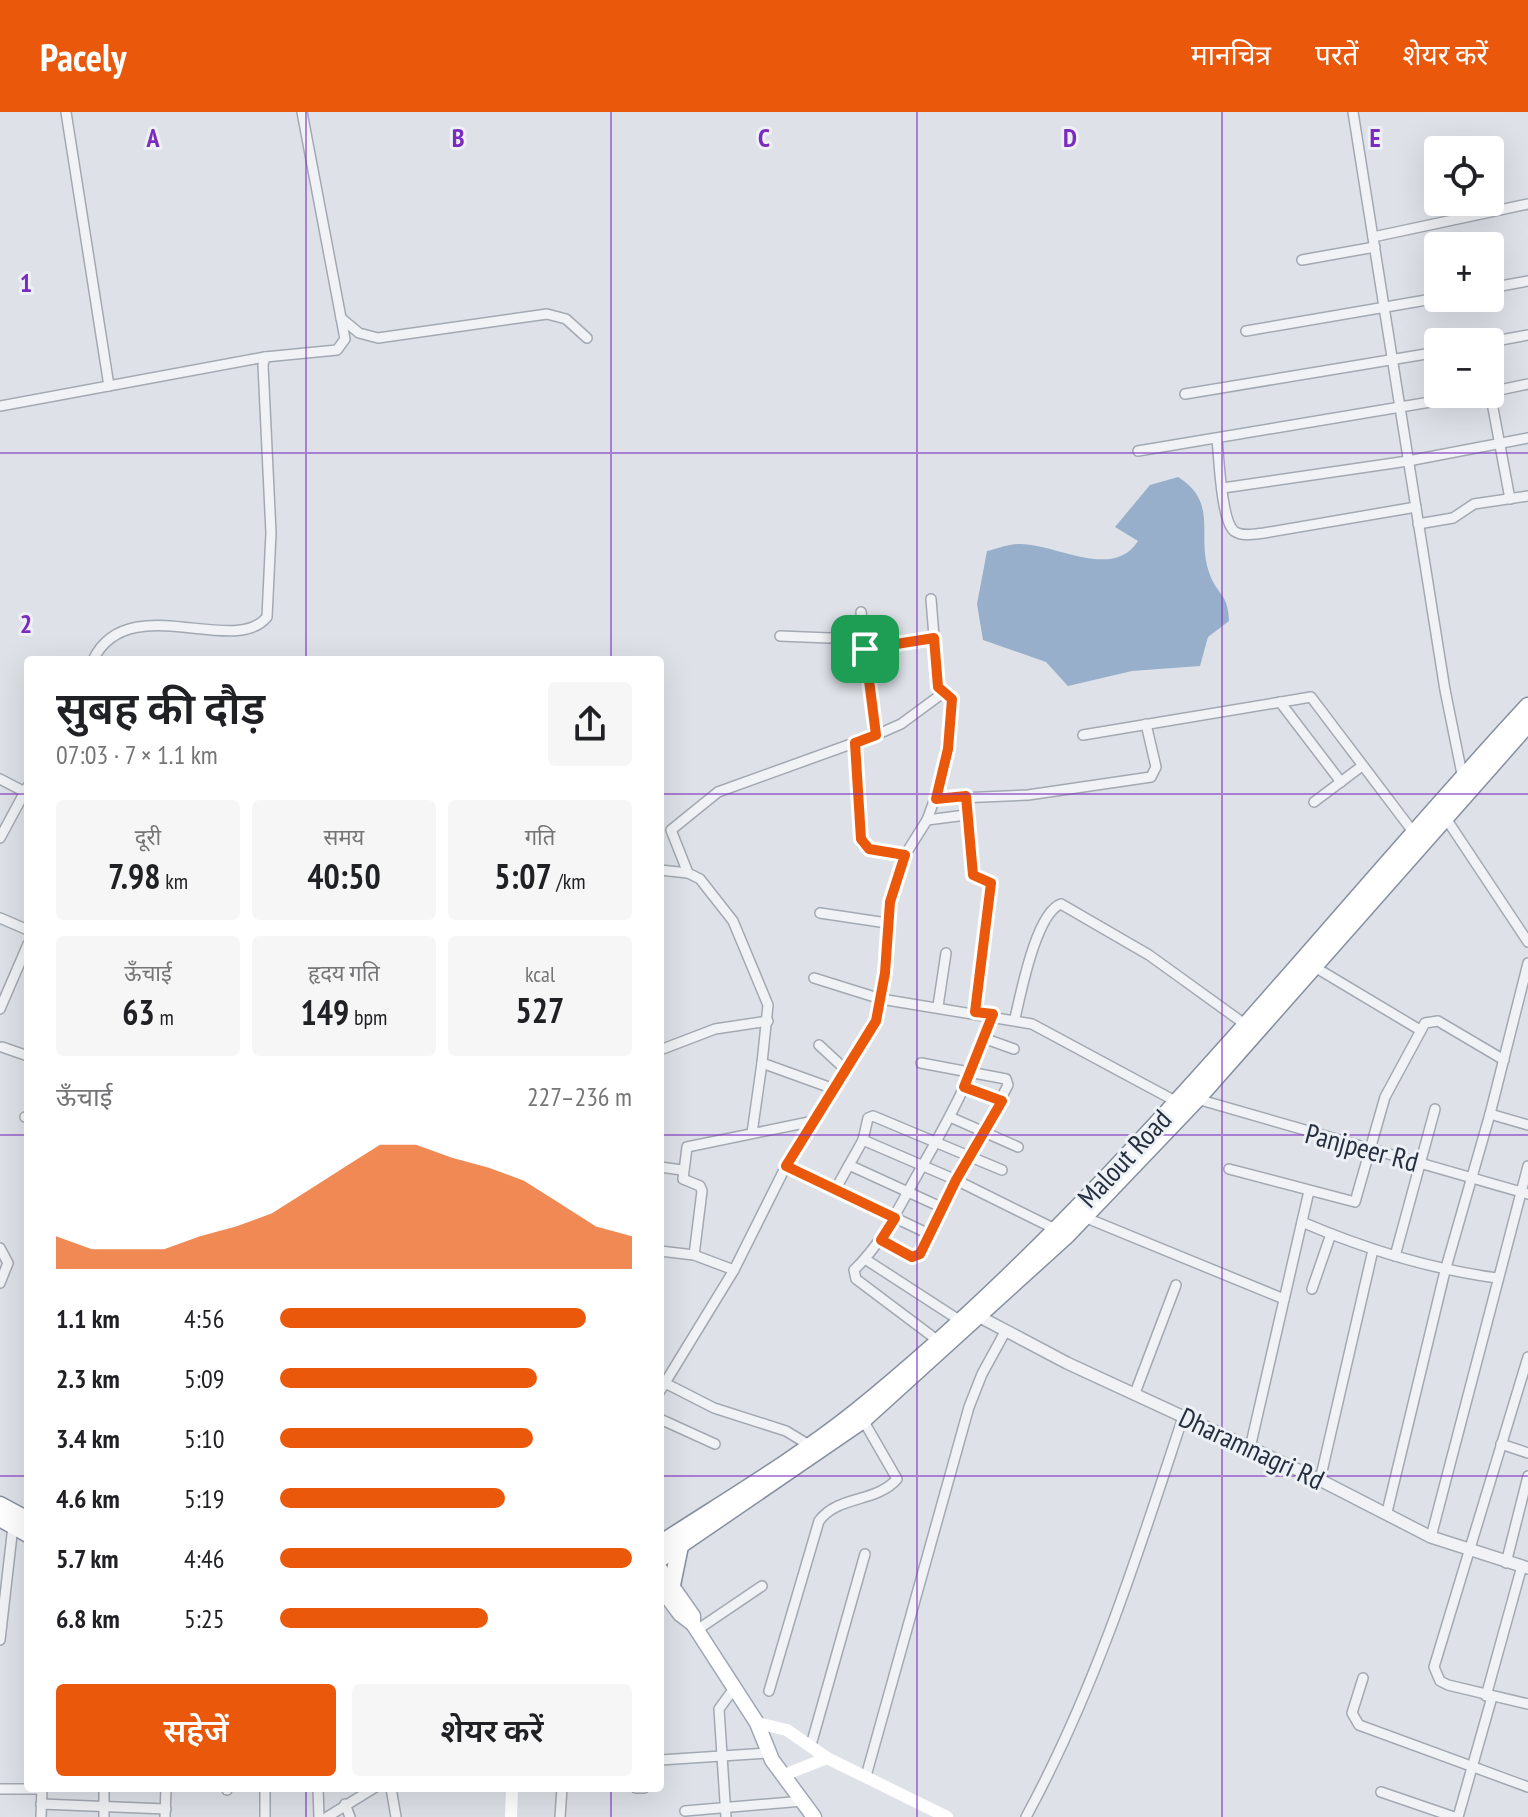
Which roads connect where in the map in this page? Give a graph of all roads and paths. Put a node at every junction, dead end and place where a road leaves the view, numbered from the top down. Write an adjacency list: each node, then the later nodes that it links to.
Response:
1 (66, 112): 20 (street)
2 (302, 112): 11 (street)
3 (1355, 112): 5 (street)
4 (1528, 204): 5 (street)
5 (1374, 242): 6 (street); 10 (street)
6 (1302, 260)
7 (1528, 281): 8 (street)
8 (1504, 285)
9 (1424, 301): 10 (street)
10 (1384, 308): 12 (street); 18 (street)
11 (341, 318): 14 (street); 17 (street)
12 (1246, 331)
13 (1528, 335): 15 (street)
14 (587, 338)
15 (1504, 339)
16 (1424, 354): 18 (street)
17 (265, 357): 20 (street); 43 (street)
18 (1393, 360): 22 (street); 26 (street)
19 (1528, 384): 21 (street)
20 (109, 386): 24 (street)
21 (1504, 389)
22 (1185, 394)
23 (1424, 405): 26 (street)
24 (0, 406)
25 (1493, 408): 29 (street)
26 (1401, 409): 28 (street); 31 (street)
27 (1528, 438): 29 (street)
28 (1217, 439): 30 (street); 32 (street)
29 (1500, 443): 31 (street); 34 (street)
30 (1138, 451)
31 (1408, 461): 32 (street); 35 (street)
32 (1223, 488): 35 (street)
33 (1528, 496): 34 (street)
34 (1510, 499): 36 (street)
35 (1416, 507): 36 (street)
36 (1418, 524): 55 (street)
37 (931, 599): 41 (street)
38 (861, 612): 39 (street)
39 (863, 635): 40 (street); 42 (street)
40 (780, 636)
41 (934, 638): 42 (street); 44 (street)
42 (865, 649): 49 (street)
43 (96, 656)
44 (943, 693): 49 (street); 59 (street)
45 (1280, 702): 47 (street); 52 (street); 54 (street)
46 (1528, 706): 55 (highway, Malout Road)
47 (1146, 724): 50 (street); 58 (street)
48 (1528, 724): 55 (highway, Malout Road)
49 (876, 735): 51 (street)
50 (1083, 735)
51 (855, 743): 66 (street); 68 (street)
52 (1362, 766): 54 (street); 64 (street)
53 (0, 779): 56 (street)
54 (1341, 782): 60 (street)
55 (1466, 783): 62 (highway, Malout Road); 64 (highway, Malout Road)
56 (24, 788)
57 (24, 793): 65 (street)
58 (966, 796): 59 (street); 61 (street)
59 (936, 799): 63 (street)
60 (1314, 802)
61 (966, 815): 63 (street); 82 (street)
62 (1445, 817): 73 (street); 77 (highway, Malout Road)
63 (927, 820): 66 (street)
64 (1414, 833): 86 (highway, Malout Road)
65 (0, 838)
66 (905, 855): 71 (street)
67 (664, 870): 68 (street)
68 (688, 873): 85 (street)
69 (820, 913): 71 (street)
70 (0, 918): 72 (street)
71 (887, 923): 79 (street)
72 (24, 928)
73 (1528, 942)
74 (24, 953): 81 (street)
75 (946, 953): 80 (street)
76 (1528, 963): 94 (street)
77 (1313, 966): 87 (street); 101 (highway, Malout Road)
78 (814, 978): 79 (street)
79 (881, 999): 80 (street); 98 (street)
80 (938, 1006): 82 (street)
81 (0, 1009)
82 (975, 1012): 83 (street)
83 (993, 1014): 84 (street); 88 (street)
84 (1015, 1018): 86 (street); 103 (street)
85 (768, 1021): 91 (street); 95 (street)
86 (1246, 1025): 103 (highway, Malout Road)
87 (1420, 1030): 94 (street); 114 (street)
88 (986, 1039): 92 (street); 97 (street)
89 (819, 1045): 98 (street)
90 (2, 1047): 93 (street)
91 (664, 1048)
92 (1014, 1049)
93 (24, 1055)
94 (1504, 1060): 105 (street)
95 (762, 1063): 100 (street); 109 (street)
96 (921, 1063): 97 (street)
97 (972, 1070): 99 (street); 102 (street)
98 (847, 1071): 100 (street)
99 (964, 1087): 102 (street); 106 (street)
100 (834, 1089): 107 (street)
101 (1197, 1099): 114 (street, Panjpeer Rd); 132 (highway, Malout Road)
102 (1002, 1101): 110 (street)
103 (1177, 1102): 135 (highway, Malout Road)
104 (1435, 1109): 116 (street)
105 (1490, 1114): 108 (street); 125 (street)
106 (950, 1117): 110 (street); 112 (street)
107 (814, 1121): 109 (street); 118 (street)
108 (1528, 1125)
109 (752, 1133): 123 (street)
110 (986, 1133): 113 (street); 115 (street)
111 (863, 1140): 112 (street); 117 (street); 119 (street)
112 (938, 1141): 115 (street); 119 (street)
113 (1018, 1147)
114 (1370, 1150): 116 (street, Panjpeer Rd); 128 (street)
115 (971, 1156): 124 (street); 126 (street)
116 (1421, 1163): 125 (street, Panjpeer Rd); 143 (street)
117 (849, 1165): 127 (street); 129 (street)
118 (786, 1166): 127 (street); 145 (street)
119 (923, 1166): 126 (street); 129 (street)
120 (1528, 1166): 130 (street)
121 (664, 1168): 123 (street)
122 (1229, 1169): 128 (street)
123 (682, 1170): 142 (street)
124 (1002, 1170)
125 (1472, 1178): 130 (street, Panjpeer Rd); 146 (street)
126 (956, 1180): 131 (street); 135 (street)
127 (835, 1190): 133 (street)
128 (1309, 1191): 134 (street)
129 (907, 1193): 131 (street); 133 (street)
130 (1524, 1193): 147 (street)
131 (943, 1208): 136 (street)
132 (1084, 1217): 135 (highway, Malout Road); 151 (street)
133 (895, 1218): 136 (street); 138 (street)
134 (1302, 1222): 137 (street); 151 (street)
135 (1062, 1232): 152 (highway, Malout Road); 153 (highway, Malout Road)
136 (929, 1234): 138 (street)
137 (1331, 1234): 140 (street); 150 (street)
138 (881, 1240): 144 (street)
139 (0, 1248): 148 (street)
140 (1373, 1250): 143 (street); 169 (street)
141 (664, 1251): 142 (street)
142 (694, 1255): 145 (street)
143 (1395, 1256): 146 (street)
144 (865, 1259): 153 (street); 155 (street)
145 (734, 1270): 157 (street)
146 (1445, 1271): 147 (street); 172 (street)
147 (1497, 1278): 174 (street)
148 (0, 1283)
149 (1176, 1285): 159 (street)
150 (1312, 1289)
151 (1284, 1299): 166 (street)
152 (980, 1317): 154 (street, Dharamnagri Rd); 161 (highway, Malout Road)
153 (959, 1320): 155 (highway, Malout Road)
154 (1005, 1332): 159 (street, Dharamnagri Rd); 199 (street)
155 (937, 1340): 165 (highway, Malout Road)
156 (1528, 1357): 164 (street)
157 (664, 1384)
158 (664, 1388): 165 (street)
159 (1135, 1393): 160 (street, Dharamnagri Rd)
160 (1183, 1417): 166 (street, Dharamnagri Rd); 229 (street)
161 (863, 1420): 171 (highway, Malout Road); 188 (street)
162 (664, 1421): 163 (street)
163 (715, 1444)
164 (1501, 1444): 167 (street); 177 (street)
165 (809, 1445): 171 (highway, Malout Road)
166 (1250, 1448): 169 (street, Dharamnagri Rd)
167 (1528, 1453)
168 (1528, 1476): 180 (street)
169 (1320, 1480): 172 (street, Dharamnagri Rd)
170 (0, 1505): 173 (highway)
171 (722, 1511): 175 (highway, Malout Road); 176 (highway, Malout Road)
172 (1387, 1512): 174 (street, Dharamnagri Rd)
173 (17, 1524): 185 (street)
174 (1431, 1537): 177 (street, Dharamnagri Rd)
175 (664, 1542)
176 (680, 1546): 179 (highway, Malout Road); 183 (highway)
177 (1468, 1551): 180 (street, Dharamnagri Rd); 189 (street)
178 (865, 1554): 192 (street)
179 (664, 1556)
180 (1506, 1563): 181 (street, Dharamnagri Rd)
181 (1525, 1567): 189 (street)
182 (762, 1586): 184 (street)
183 (664, 1588): 184 (main road)
184 (695, 1627): 187 (main road)
185 (0, 1640)
186 (1363, 1678): 197 (street)
187 (735, 1687): 191 (main road); 194 (street)
188 (769, 1691)
189 (1489, 1697): 190 (street); 197 (street)
190 (1528, 1704)
191 (757, 1723): 192 (main road); 193 (main road)
192 (811, 1745): 195 (main road)
193 (769, 1753): 194 (street); 198 (main road)
194 (722, 1757): 196 (street); 217 (street)
195 (827, 1758): 198 (main road); 199 (main road)
196 (664, 1760)
197 (1472, 1767): 200 (street); 230 (street)
198 (784, 1775): 212 (main road)
199 (866, 1776): 228 (main road)
200 (1528, 1787)
201 (0, 1789): 202 (street)
202 (24, 1789)
203 (42, 1792): 213 (street)
204 (166, 1792): 218 (street)
205 (265, 1792): 220 (street)
206 (318, 1792): 221 (street)
207 (367, 1792): 214 (street)
208 (392, 1792): 224 (street)
209 (512, 1792): 225 (main road)
210 (562, 1792): 226 (street)
211 (1381, 1792): 230 (street)
212 (803, 1801): 217 (street); 227 (main road)
213 (41, 1804): 216 (street); 219 (street)
214 (345, 1804): 222 (street); 223 (street)
215 (685, 1811): 217 (street)
216 (104, 1812): 218 (street)
217 (726, 1812)
218 (166, 1813)
219 (41, 1817)
220 (265, 1817)
221 (319, 1817)
222 (327, 1817)
223 (350, 1817)
224 (396, 1817)
225 (511, 1817)
226 (560, 1817)
227 (814, 1817)
228 (947, 1817)
229 (1026, 1817)
230 (1456, 1817)

